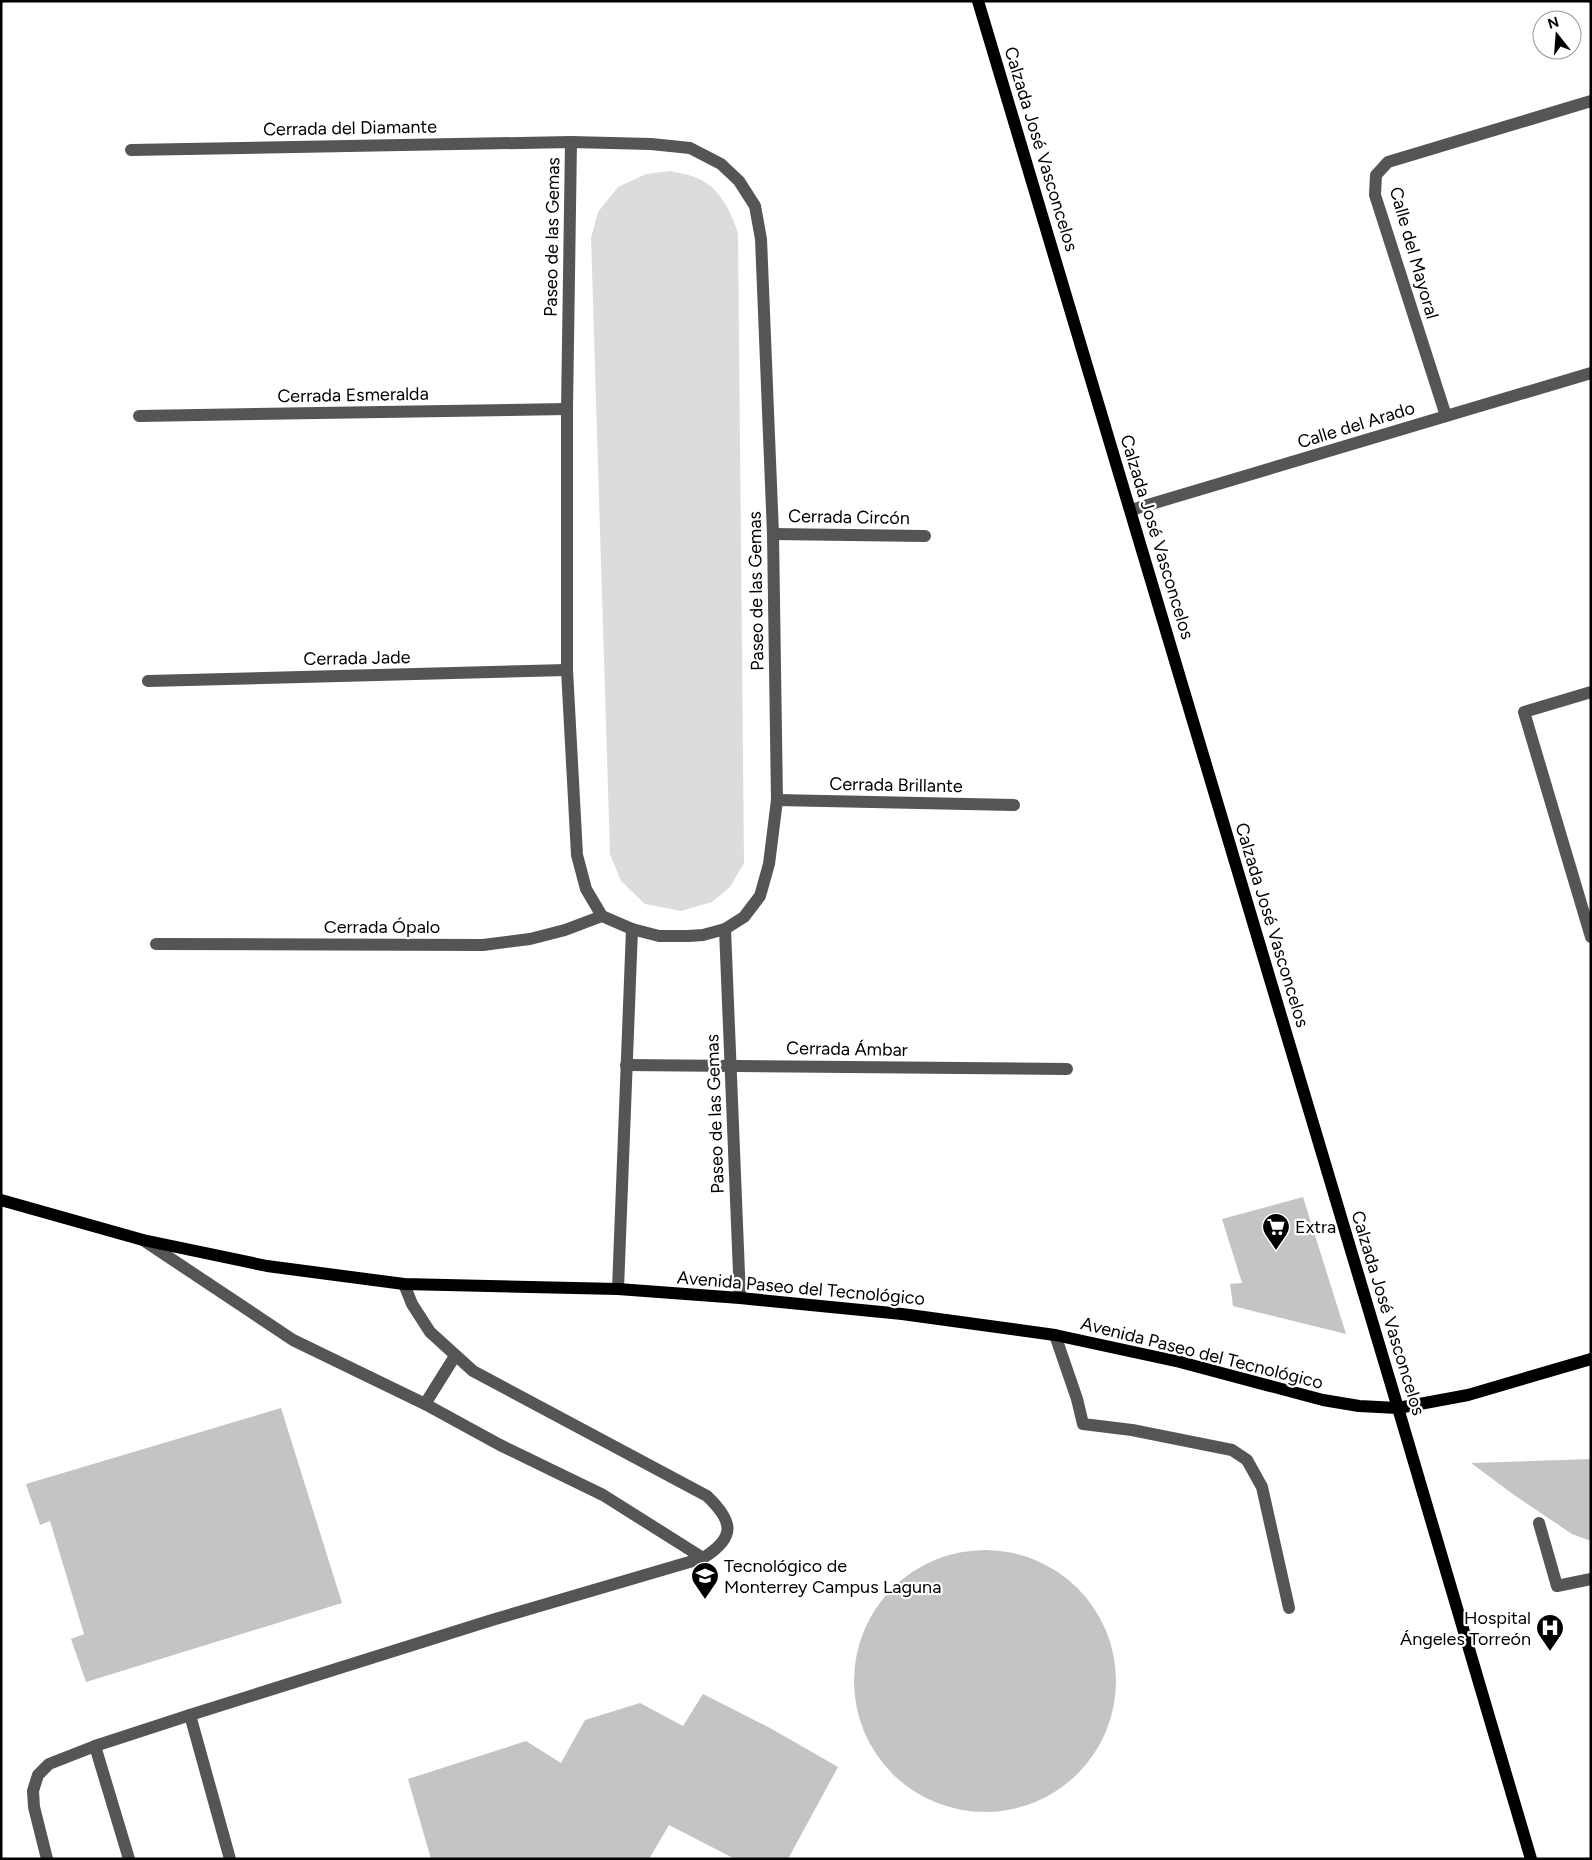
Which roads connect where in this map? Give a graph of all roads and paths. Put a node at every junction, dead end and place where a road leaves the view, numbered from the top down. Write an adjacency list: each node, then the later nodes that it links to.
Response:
1 (978, 1): 9 (main road, Calzada José Vasconcelos)
2 (1591, 101): 8 (street, Calle del Mayoral)
3 (571, 142): 4 (street, Cerrada del Diamante); 6 (street, Paseo de las Gemas); 10 (street, Paseo de las Gemas)
4 (131, 150)
5 (1591, 373): 8 (street, Calle del Arado)
6 (567, 409): 7 (street, Cerrada Esmeralda); 12 (street, Paseo de las Gemas)
7 (139, 416)
8 (1446, 416): 9 (street, Calle del Arado)
9 (1131, 510): 34 (main road, Calzada José Vasconcelos)
10 (773, 534): 11 (street, Cerrada Circón); 15 (street, Paseo de las Gemas)
11 (925, 536)
12 (567, 670): 13 (street, Cerrada Jade); 17 (street, Paseo de las Gemas)
13 (148, 681)
14 (1591, 692): 20 (street)
15 (776, 800): 16 (street, Cerrada Brillante); 19 (street, Paseo de las Gemas)
16 (1014, 805)
17 (602, 916): 18 (street, Paseo de las Gemas); 21 (street, Cerrada Ópalo)
18 (632, 929): 19 (street, Paseo de las Gemas); 22 (street)
19 (724, 929): 23 (street, Paseo de las Gemas)
20 (1591, 937)
21 (156, 944)
22 (626, 1064): 23 (street, Cerrada Ámbar); 28 (street)
23 (730, 1066): 24 (street, Cerrada Ámbar); 29 (street, Paseo de las Gemas)
24 (1067, 1069)
25 (1, 1200): 26 (main road, Avenida Paseo del Tecnológico)
26 (143, 1240): 27 (main road, Avenida Paseo del Tecnológico); 33 (street)
27 (404, 1284): 28 (main road, Avenida Paseo del Tecnológico); 31 (street)
28 (618, 1289): 29 (main road, Avenida Paseo del Tecnológico)
29 (740, 1298): 30 (main road, Avenida Paseo del Tecnológico)
30 (1055, 1335): 34 (main road, Avenida Paseo del Tecnológico); 38 (street)
31 (455, 1356): 33 (street); 36 (street)
32 (1591, 1359): 34 (main road, Avenida Paseo del Tecnológico)
33 (425, 1404): 36 (street)
34 (1398, 1408): 44 (main road, Calzada José Vasconcelos)
35 (1539, 1523): 37 (street)
36 (704, 1558): 39 (street)
37 (1591, 1579)
38 (1289, 1608)
39 (190, 1715): 40 (street); 43 (street)
40 (95, 1746): 41 (street); 42 (street)
41 (47, 1859)
42 (129, 1859)
43 (230, 1859)
44 (1531, 1859)

